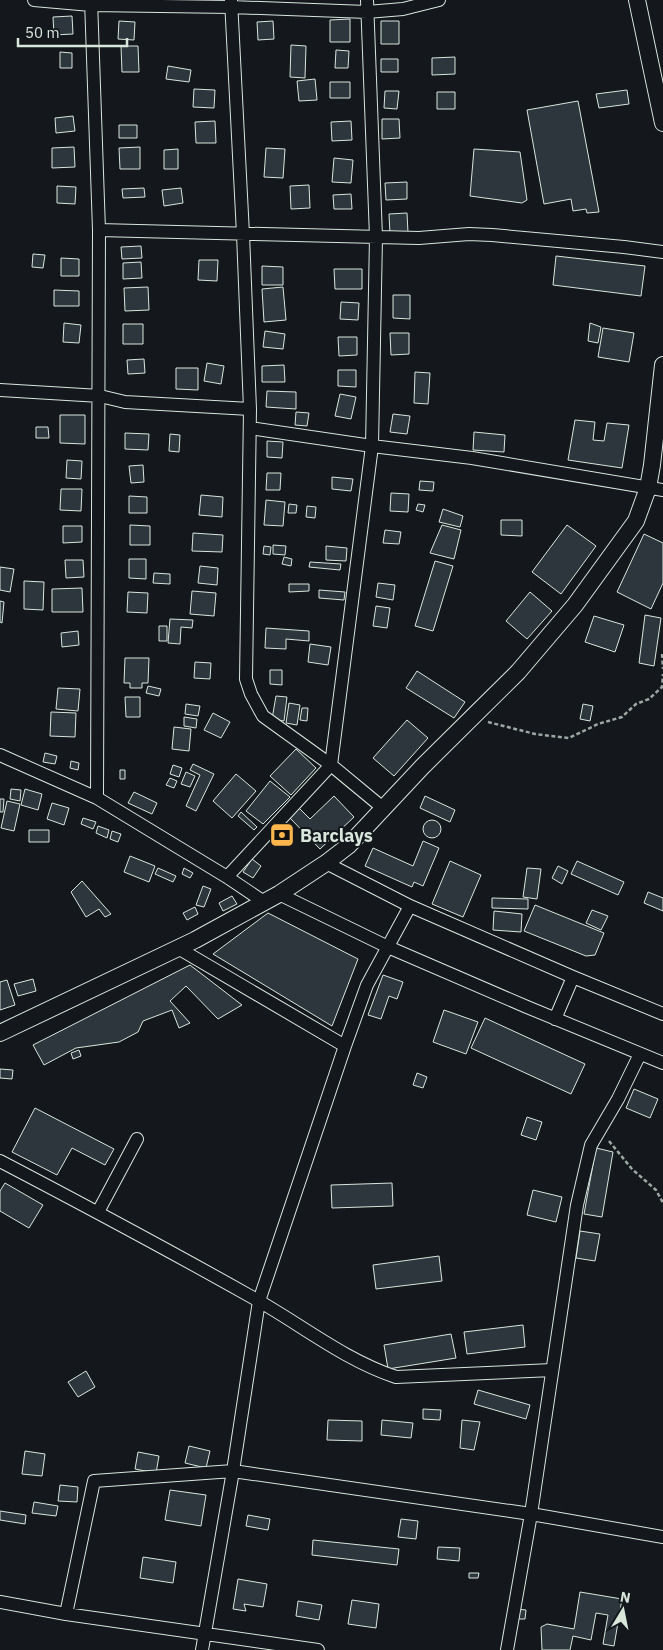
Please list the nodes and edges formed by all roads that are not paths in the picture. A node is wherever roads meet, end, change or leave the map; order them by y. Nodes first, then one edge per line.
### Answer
1 (34, 0) edge
2 (439, 0) edge
3 (638, 0) edge
4 (91, 3) edge
5 (231, 4) edge
6 (367, 6) edge
7 (663, 123) edge
8 (99, 230) junction
9 (243, 234) junction
10 (376, 237) junction
11 (663, 252) edge
12 (663, 365) edge
13 (0, 390) edge
14 (100, 396) junction
15 (250, 409) junction
16 (250, 428) junction
17 (372, 446) junction
18 (655, 489) edge
19 (0, 755) edge
20 (331, 765) junction
21 (97, 798) junction
22 (383, 808) junction
23 (326, 863) junction
24 (227, 877) junction
25 (279, 894) junction
26 (264, 902) junction
27 (410, 906) junction
28 (388, 947) junction
29 (178, 948) junction
30 (573, 977) junction
31 (663, 1014) edge
32 (555, 1019) junction
33 (0, 1033) edge
34 (345, 1046) junction
35 (640, 1054) junction
36 (663, 1063) edge
37 (137, 1139) dead end
38 (0, 1161) edge
39 (98, 1212) junction
40 (259, 1301) junction
41 (552, 1370) junction
42 (233, 1471) junction
43 (531, 1514) junction
44 (663, 1537) edge
45 (0, 1602) edge
46 (66, 1614) junction
47 (204, 1634) junction
48 (202, 1650) edge
49 (318, 1650) edge
50 (507, 1650) edge

1 - 4 street
2 - 6 street
3 - 7 street
4 - 5 street
4 - 8 street
5 - 6 street
5 - 9 street
6 - 10 street
8 - 9 street
8 - 14 street
9 - 10 street
9 - 15 street
10 - 11 street
10 - 17 street
12 - 18 street
13 - 14 street
14 - 15 street
14 - 21 street
15 - 16 street
16 - 17 street
16 - 20 street
17 - 18 street
17 - 20 street
18 - 22 street
19 - 21 street
20 - 22 street
20 - 24 street
21 - 24 street
22 - 23 street
23 - 25 street
23 - 27 street
24 - 26 street
25 - 26 street
25 - 28 street
26 - 29 street
27 - 28 street
27 - 30 street
28 - 32 street
28 - 34 street
29 - 33 street
29 - 34 street
30 - 31 street
30 - 32 street
32 - 35 street
34 - 40 street
35 - 36 street
35 - 41 street
37 - 39 street
38 - 39 street
39 - 40 street
40 - 41 street
40 - 42 street
41 - 43 street
42 - 43 street
42 - 46 street
42 - 47 street
43 - 44 street
43 - 50 street
45 - 46 street
46 - 47 street
47 - 48 street
47 - 49 street

